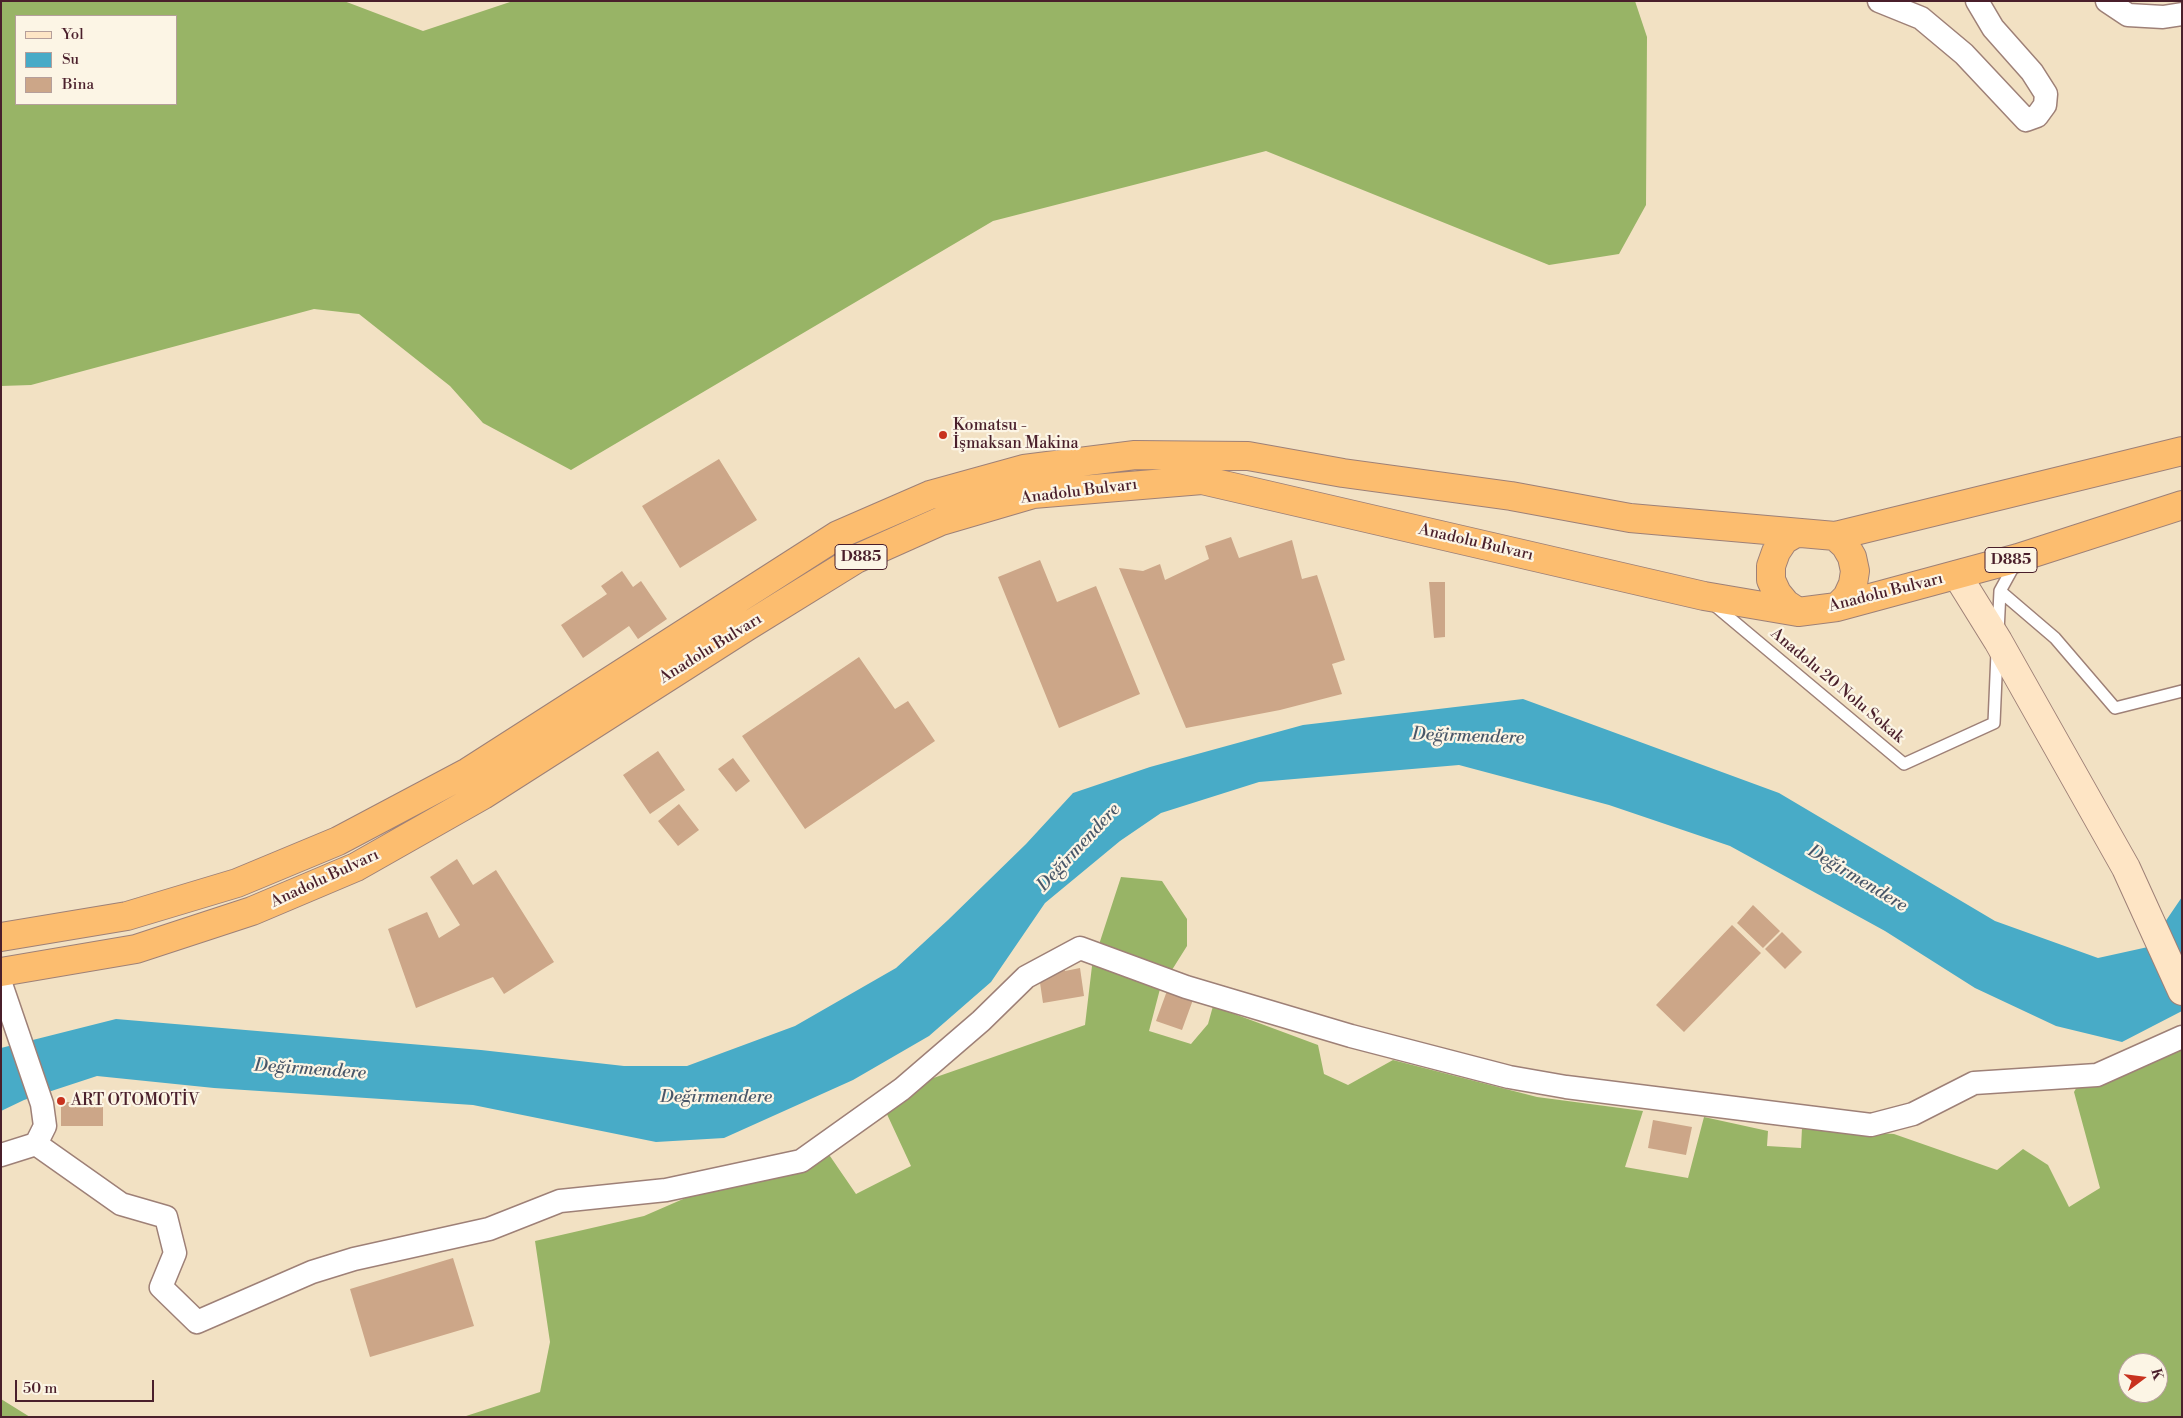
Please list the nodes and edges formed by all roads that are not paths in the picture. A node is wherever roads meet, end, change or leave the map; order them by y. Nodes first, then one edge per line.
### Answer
1 (1879, 1) edge
2 (1978, 1) edge
3 (2107, 1) edge
4 (2182, 14) edge
5 (2182, 452) edge
6 (2182, 505) edge
7 (1796, 533) junction
8 (1835, 536) junction
9 (2018, 558) junction
10 (1957, 575) junction
11 (2000, 592) junction
12 (1704, 596) junction
13 (1837, 607) junction
14 (1798, 612) junction
15 (1998, 641) junction
16 (2182, 691) edge
17 (1, 937) edge
18 (1, 972) edge
19 (1, 984) edge
20 (2182, 991) edge
21 (2182, 1037) edge
22 (36, 1144) junction
23 (1, 1155) edge

1 - 2 street
3 - 4 street
5 - 8 highway, Anadolu Bulvarı
6 - 9 highway, Anadolu Bulvarı / D885
7 - 8 highway, Anadolu Bulvarı
7 - 14 highway
7 - 17 highway, Anadolu Bulvarı / D885
8 - 13 highway
9 - 10 highway, Anadolu Bulvarı / D885
9 - 11 lane, Anadolu 20 Nolu Sokak
10 - 13 highway, Anadolu Bulvarı / D885
10 - 15 street
11 - 15 lane, Anadolu 20 Nolu Sokak
11 - 16 lane
12 - 14 highway, Anadolu Bulvarı / D885
12 - 15 lane, Anadolu 20 Nolu Sokak
12 - 18 highway, Anadolu Bulvarı / D885
13 - 14 highway, Anadolu Bulvarı
15 - 20 street
19 - 22 street
21 - 22 street
22 - 23 street

